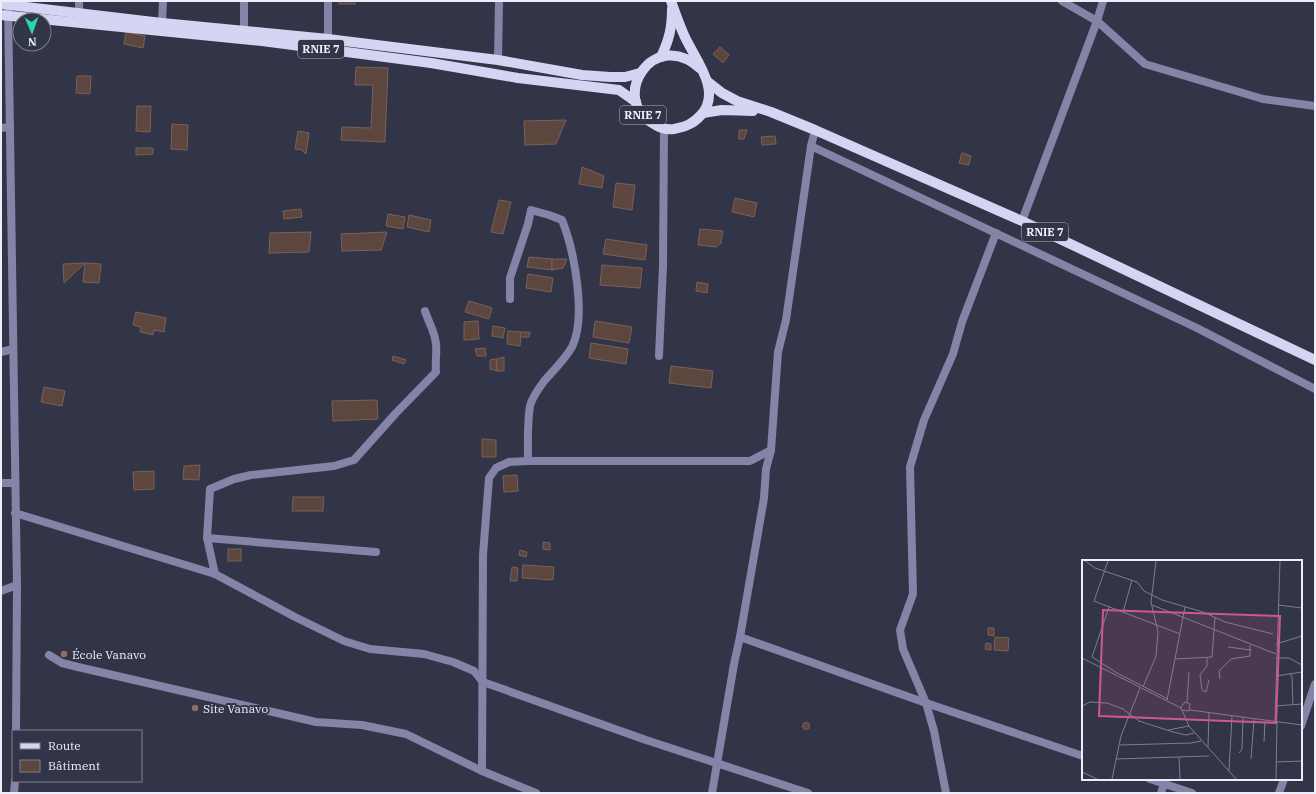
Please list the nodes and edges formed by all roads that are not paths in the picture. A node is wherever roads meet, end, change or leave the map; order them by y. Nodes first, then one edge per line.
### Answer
1 (79, 1) edge
2 (164, 1) edge
3 (244, 1) edge
4 (328, 1) edge
5 (499, 1) edge
6 (1062, 1) edge
7 (1103, 1) edge
8 (671, 2) edge
9 (5, 4) edge
10 (79, 12) junction
11 (5, 15) edge
12 (1097, 21) junction
13 (162, 23) junction
14 (244, 31) junction
15 (328, 39) junction
16 (661, 57) junction
17 (498, 60) junction
18 (701, 69) junction
19 (640, 73) junction
20 (708, 82) junction
21 (636, 102) junction
22 (1315, 106) edge
23 (771, 112) junction
24 (703, 113) junction
25 (1, 128) edge
26 (10, 128) junction
27 (664, 128) junction
28 (816, 130) junction
29 (811, 146) junction
30 (1022, 221) junction
31 (996, 233) junction
32 (510, 299) dead end
33 (425, 311) dead end
34 (13, 349) junction
35 (1, 352) edge
36 (659, 356) dead end
37 (1315, 360) edge
38 (1315, 390) edge
39 (771, 450) junction
40 (528, 461) junction
41 (1, 484) edge
42 (15, 484) junction
43 (15, 513) junction
44 (207, 538) junction
45 (376, 552) dead end
46 (215, 574) junction
47 (17, 585) junction
48 (1, 591) edge
49 (740, 636) junction
50 (49, 655) dead end
51 (483, 682) junction
52 (1315, 684) edge
53 (926, 703) junction
54 (1302, 723) edge
55 (16, 730) edge
56 (1082, 756) edge
57 (718, 763) junction
58 (482, 771) junction
59 (1153, 780) edge
60 (1284, 780) edge
61 (15, 782) edge
62 (1164, 784) junction
63 (14, 793) edge
64 (536, 793) edge
65 (712, 793) edge
66 (808, 793) edge
67 (946, 793) edge
68 (1161, 793) edge
69 (1192, 793) edge
70 (1279, 793) edge

1 - 10 street
2 - 13 street
3 - 14 street
4 - 15 street
5 - 17 street
6 - 12 street
7 - 12 street
8 - 16 main road
8 - 18 main road
9 - 10 main road, RNIE 7 / RNIE 7
9 - 11 street
10 - 13 main road, RNIE 7 / RNIE 7
11 - 21 main road, RNIE 7 / RNIE 7
11 - 26 street
12 - 22 street
12 - 30 street
13 - 14 main road, RNIE 7 / RNIE 7
14 - 15 main road, RNIE 7 / RNIE 7
15 - 17 main road, RNIE 7 / RNIE 7
16 - 18 main road, RNIE 7
16 - 19 main road, RNIE 7
17 - 19 main road, RNIE 7 / RNIE 7
18 - 20 main road, RNIE 7
19 - 21 main road, RNIE 7
20 - 23 main road, RNIE 7
20 - 24 main road, RNIE 7
21 - 27 main road, RNIE 7
23 - 24 main road, RNIE 7
23 - 28 main road, RNIE 7
24 - 27 main road, RNIE 7
25 - 26 street
26 - 34 street
27 - 36 street
28 - 29 street
28 - 30 main road, RNIE 7
29 - 31 street
29 - 39 street
30 - 37 main road, RNIE 7
31 - 38 street
31 - 53 street
32 - 40 street
33 - 44 street
34 - 35 street
34 - 42 street
39 - 40 street
39 - 49 street
40 - 51 street
41 - 42 street
42 - 43 street
43 - 46 street
43 - 47 street
44 - 45 street
44 - 46 street
46 - 51 street
47 - 48 street
47 - 55 street
49 - 53 street
49 - 57 street
50 - 58 street
51 - 57 street
51 - 58 street
52 - 54 street
53 - 56 street
53 - 67 street
57 - 65 street
57 - 66 street
58 - 64 street
59 - 62 street
60 - 70 street
61 - 63 street
62 - 68 street
62 - 69 street

